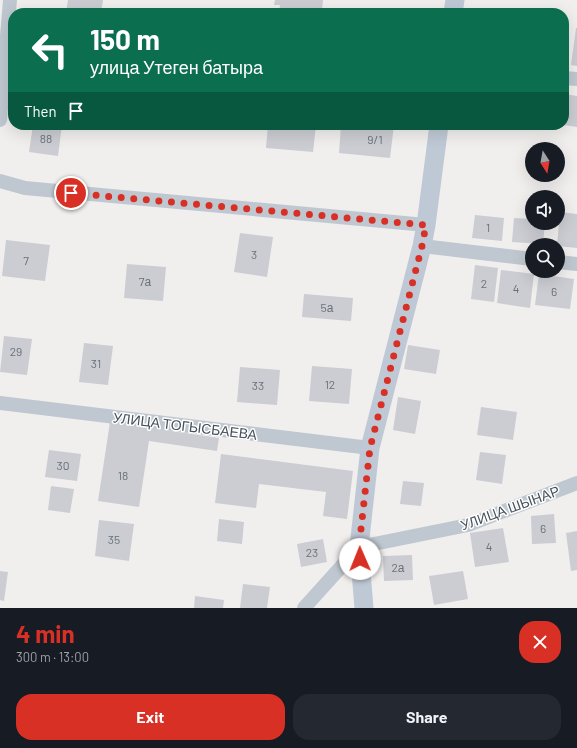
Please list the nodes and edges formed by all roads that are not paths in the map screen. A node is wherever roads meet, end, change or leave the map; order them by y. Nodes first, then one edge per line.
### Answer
1 (8, 24) edge
2 (0, 120) edge
3 (438, 130) edge
4 (0, 182) edge
5 (426, 225) junction
6 (422, 246) junction
7 (525, 257) edge
8 (565, 263) edge
9 (577, 264) edge
10 (0, 404) edge
11 (370, 448) junction
12 (577, 483) edge
13 (359, 547) junction
14 (304, 608) edge
15 (364, 608) edge

1 - 2 street
3 - 5 street
4 - 5 street
5 - 6 street
6 - 7 street
6 - 11 street
8 - 9 street
10 - 11 street, УЛИЦА ТОГЫСБАЕВА
11 - 13 street
12 - 13 street, УЛИЦА ШЫНАР
13 - 14 street
13 - 15 street

